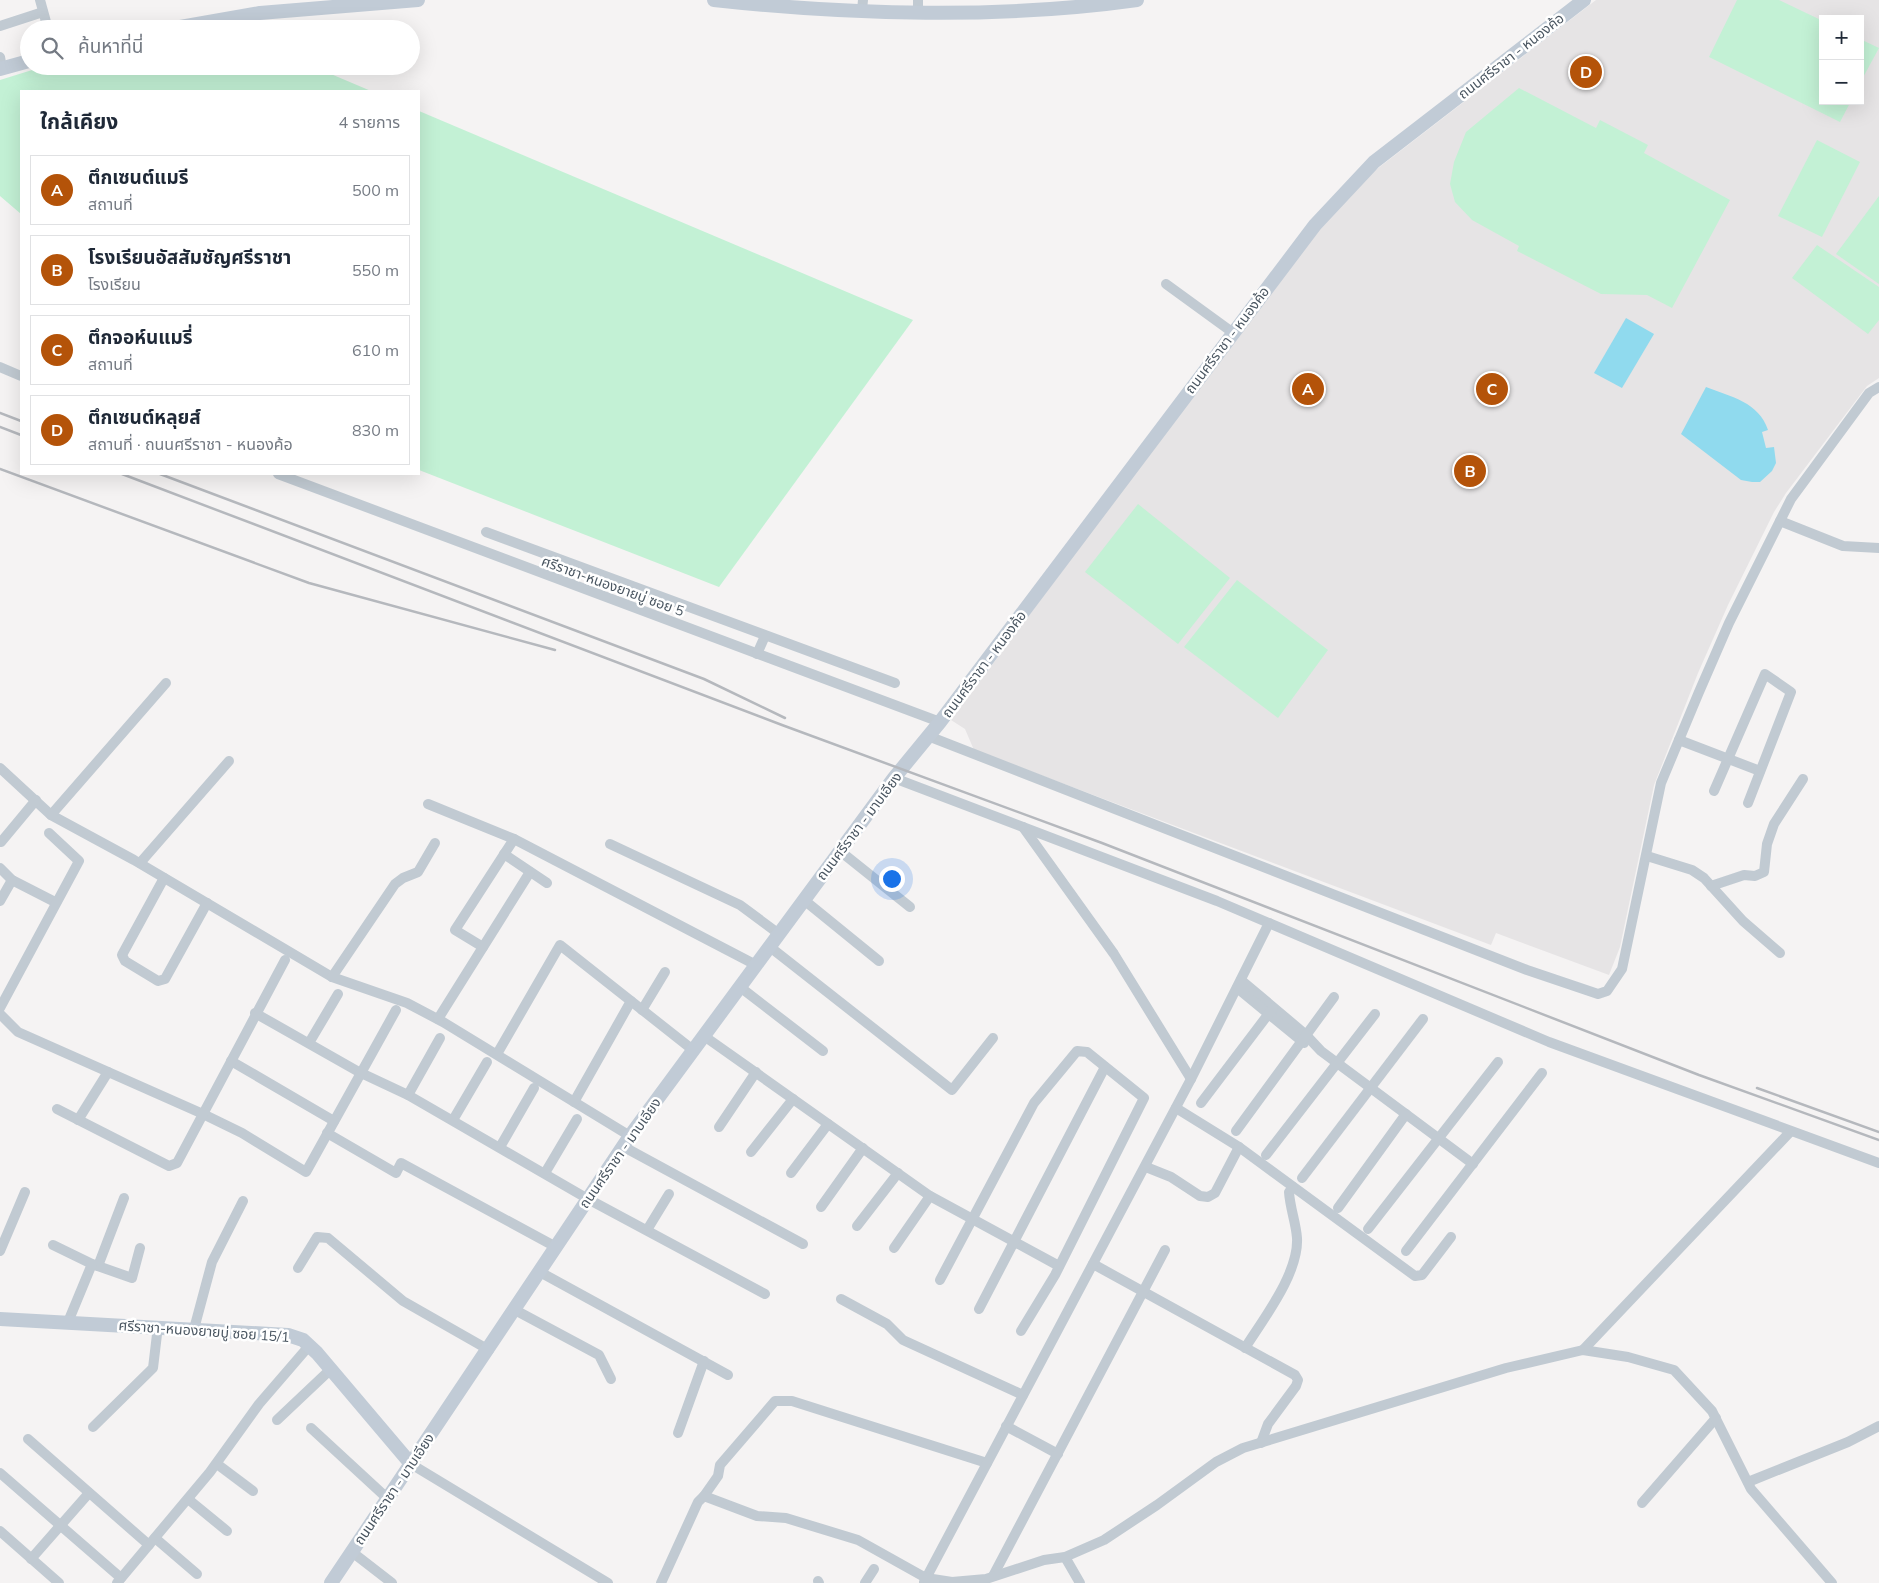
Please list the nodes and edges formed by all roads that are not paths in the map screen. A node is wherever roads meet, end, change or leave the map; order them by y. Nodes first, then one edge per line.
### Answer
1 (40, 0) edge
2 (418, 0) edge
3 (714, 0) edge
4 (1137, 0) edge
5 (1584, 0) edge
6 (729, 1) edge
7 (759, 2) edge
8 (809, 5) edge
9 (863, 5) edge
10 (918, 6) edge
11 (43, 12) junction
12 (45, 20) edge
13 (220, 20) edge
14 (0, 26) edge
15 (20, 62) edge
16 (1, 65) edge
17 (1166, 284) dead end
18 (1232, 332) junction
19 (0, 368) edge
20 (20, 376) edge
21 (1879, 387) edge
22 (281, 475) edge
23 (1780, 521) junction
24 (486, 532) dead end
25 (1879, 548) edge
26 (765, 636) junction
27 (757, 654) junction
28 (166, 682) dead end
29 (895, 683) dead end
30 (940, 722) junction
31 (928, 736) junction
32 (1679, 740) junction
33 (1727, 758) junction
34 (228, 761) dead end
35 (0, 768) edge
36 (1760, 771) junction
37 (894, 778) junction
38 (1803, 779) dead end
39 (1714, 791) dead end
40 (36, 800) junction
41 (1748, 803) dead end
42 (428, 804) dead end
43 (51, 815) junction
44 (1023, 827) junction
45 (49, 833) dead end
46 (514, 840) junction
47 (0, 842) edge
48 (435, 843) dead end
49 (610, 844) dead end
50 (840, 851) junction
51 (504, 854) junction
52 (1647, 856) junction
53 (140, 863) junction
54 (0, 868) edge
55 (530, 872) junction
56 (164, 878) junction
57 (12, 880) junction
58 (547, 883) dead end
59 (1712, 886) junction
60 (804, 900) junction
61 (0, 901) edge
62 (55, 902) junction
63 (207, 903) junction
64 (910, 906) dead end
65 (1269, 923) junction
66 (779, 934) junction
67 (770, 946) junction
68 (482, 947) junction
69 (1780, 953) dead end
70 (285, 960) dead end
71 (879, 961) dead end
72 (756, 966) junction
73 (665, 972) dead end
74 (332, 977) junction
75 (1239, 984) junction
76 (740, 987) junction
77 (338, 994) dead end
78 (1334, 997) dead end
79 (631, 1001) junction
80 (0, 1008) edge
81 (396, 1010) dead end
82 (642, 1010) junction
83 (1271, 1011) junction
84 (256, 1013) junction
85 (0, 1014) edge
86 (1375, 1014) dead end
87 (438, 1019) junction
88 (1423, 1019) dead end
89 (704, 1036) junction
90 (1302, 1037) junction
91 (440, 1038) dead end
92 (993, 1038) dead end
93 (309, 1043) junction
94 (693, 1050) junction
95 (823, 1051) dead end
96 (497, 1054) junction
97 (231, 1061) junction
98 (487, 1062) dead end
99 (1498, 1062) dead end
100 (1337, 1063) junction
101 (1106, 1068) junction
102 (108, 1072) junction
103 (359, 1072) junction
104 (756, 1072) junction
105 (1542, 1073) dead end
106 (1191, 1080) junction
107 (534, 1088) dead end
108 (1371, 1088) junction
109 (408, 1095) junction
110 (793, 1099) junction
111 (574, 1102) junction
112 (1201, 1103) dead end
113 (1176, 1108) junction
114 (56, 1109) dead end
115 (203, 1114) junction
116 (1406, 1114) junction
117 (577, 1119) dead end
118 (78, 1120) junction
119 (453, 1120) junction
120 (334, 1121) junction
121 (828, 1124) junction
122 (719, 1126) dead end
123 (1236, 1131) dead end
124 (1790, 1132) junction
125 (328, 1133) junction
126 (1438, 1138) junction
127 (627, 1141) junction
128 (500, 1147) junction
129 (1239, 1147) junction
130 (862, 1148) junction
131 (751, 1152) dead end
132 (1266, 1155) dead end
133 (1879, 1163) edge
134 (1473, 1164) junction
135 (1146, 1167) junction
136 (545, 1173) junction
137 (791, 1173) dead end
138 (898, 1173) junction
139 (1302, 1178) dead end
140 (1293, 1187) junction
141 (25, 1192) dead end
142 (669, 1194) dead end
143 (930, 1196) junction
144 (124, 1198) dead end
145 (588, 1199) junction
146 (243, 1201) dead end
147 (821, 1207) dead end
148 (1338, 1208) dead end
149 (974, 1219) junction
150 (857, 1226) dead end
151 (1368, 1229) dead end
152 (647, 1230) junction
153 (1451, 1237) dead end
154 (1016, 1242) junction
155 (803, 1244) dead end
156 (53, 1245) dead end
157 (556, 1247) junction
158 (140, 1248) dead end
159 (894, 1248) dead end
160 (1165, 1250) dead end
161 (0, 1251) edge
162 (1406, 1251) dead end
163 (1093, 1264) junction
164 (95, 1265) junction
165 (1059, 1266) junction
166 (298, 1268) dead end
167 (540, 1272) junction
168 (940, 1280) dead end
169 (1143, 1292) junction
170 (764, 1294) dead end
171 (841, 1298) dead end
172 (979, 1309) dead end
173 (515, 1310) junction
174 (0, 1319) edge
175 (68, 1322) junction
176 (158, 1326) junction
177 (194, 1329) junction
178 (1021, 1331) dead end
179 (309, 1346) junction
180 (1246, 1348) junction
181 (488, 1350) junction
182 (1583, 1350) junction
183 (704, 1361) junction
184 (331, 1369) junction
185 (728, 1375) dead end
186 (611, 1379) dead end
187 (1023, 1394) junction
188 (1716, 1418) junction
189 (277, 1420) dead end
190 (1006, 1426) junction
191 (1879, 1426) edge
192 (93, 1427) dead end
193 (311, 1428) dead end
194 (678, 1433) dead end
195 (28, 1439) dead end
196 (1260, 1443) junction
197 (1058, 1454) junction
198 (987, 1463) junction
199 (217, 1464) junction
200 (411, 1464) junction
201 (0, 1473) edge
202 (1748, 1482) junction
203 (253, 1491) dead end
204 (89, 1493) junction
205 (704, 1496) junction
206 (188, 1499) junction
207 (388, 1499) junction
208 (1642, 1503) dead end
209 (60, 1526) junction
210 (227, 1531) dead end
211 (0, 1532) edge
212 (152, 1541) junction
213 (352, 1552) junction
214 (1064, 1557) junction
215 (31, 1559) junction
216 (874, 1568) dead end
217 (197, 1574) dead end
218 (993, 1576) junction
219 (925, 1580) edge
220 (120, 1581) edge
221 (58, 1583) edge
222 (331, 1583) edge
223 (392, 1583) edge
224 (608, 1583) edge
225 (660, 1583) edge
226 (866, 1583) edge
227 (1080, 1583) edge
228 (1832, 1583) edge

1 - 11 street
2 - 13 main road
3 - 6 main road
4 - 10 main road
5 - 18 main road, ถนนศรีราชา - หนองค้อ
6 - 7 main road
7 - 8 main road
8 - 9 main road
9 - 10 main road
11 - 12 street
11 - 14 street
15 - 16 main road
17 - 18 street
18 - 30 main road, ถนนศรีราชา - หนองค้อ
19 - 20 street
21 - 23 street
22 - 27 street, ศรีราชา-หนองยายบู่ ซอย 5
23 - 25 street
23 - 32 street
24 - 26 street
26 - 27 street
26 - 29 street
27 - 30 street, ศรีราชา-หนองยายบู่ ซอย 5
28 - 43 street
30 - 31 main road, ถนนศรีราชา - หนองค้อ
31 - 37 main road, ถนนศรีราชา - มาบเอียง
31 - 52 street
32 - 33 street
32 - 52 street
33 - 36 street
33 - 36 street
33 - 39 street
34 - 53 street
35 - 40 street
36 - 41 street
37 - 44 street
37 - 50 main road, ถนนศรีราชา - มาบเอียง
38 - 59 street
40 - 43 street
40 - 47 street
42 - 46 street
43 - 53 street
44 - 65 street
44 - 106 street
45 - 62 street
46 - 51 street
46 - 72 street
48 - 74 street
49 - 66 street
50 - 60 main road, ถนนศรีราชา - มาบเอียง
50 - 64 street
51 - 55 street
51 - 68 street
52 - 59 street
53 - 56 street
54 - 57 street
55 - 58 street
55 - 68 street
56 - 63 street
56 - 63 street
57 - 61 street
57 - 62 street
59 - 69 street
60 - 66 main road, ถนนศรีราชา - มาบเอียง
60 - 71 street
62 - 80 street
63 - 74 street
65 - 75 street
65 - 124 street
66 - 67 main road, ถนนศรีราชา - มาบเอียง
67 - 72 main road, ถนนศรีราชา - มาบเอียง
67 - 92 street
68 - 87 street
70 - 84 street
72 - 76 main road, ถนนศรีราชา - มาบเอียง
73 - 82 street
74 - 87 street
75 - 83 street
75 - 106 street
76 - 89 main road, ถนนศรีราชา - มาบเอียง
76 - 95 street
77 - 93 street
78 - 90 street
79 - 82 street
79 - 96 street
79 - 111 street
81 - 103 street
82 - 94 street
83 - 90 street
83 - 112 street
84 - 93 street
84 - 97 street
85 - 102 street
86 - 100 street
87 - 96 street
88 - 108 street
89 - 94 main road, ถนนศรีราชา - มาบเอียง
89 - 104 street
90 - 100 street
90 - 123 street
91 - 109 street
93 - 103 street
94 - 127 main road, ถนนศรีราชา - มาบเอียง
96 - 111 street
97 - 115 street
97 - 120 street
98 - 119 street
99 - 126 street
100 - 108 street
100 - 132 street
101 - 149 street
101 - 154 street
101 - 165 street
102 - 115 street
102 - 118 street
103 - 109 street
103 - 120 street
104 - 110 street
104 - 122 street
105 - 134 street
106 - 113 street
107 - 128 street
108 - 116 street
108 - 139 street
109 - 119 street
110 - 121 street
110 - 131 street
111 - 127 street
113 - 129 street
113 - 135 street
114 - 118 street
115 - 118 street
115 - 125 street
116 - 126 street
116 - 148 street
117 - 136 street
119 - 128 street
120 - 125 street
121 - 130 street
121 - 137 street
124 - 133 street
124 - 182 street
125 - 157 street
126 - 134 street
126 - 151 street
127 - 145 main road, ถนนศรีราชา - มาบเอียง
127 - 155 street
128 - 136 street
129 - 135 street
129 - 140 street
130 - 138 street
130 - 147 street
134 - 162 street
135 - 163 street
136 - 145 street
138 - 143 street
138 - 150 street
140 - 153 street
140 - 180 street
141 - 161 street
142 - 152 street
143 - 149 street
143 - 159 street
144 - 164 street
145 - 152 street
145 - 157 main road, ถนนศรีราชา - มาบเอียง
146 - 177 street
149 - 154 street
149 - 168 street
152 - 170 street
154 - 165 street
154 - 172 street
156 - 164 street
157 - 167 main road, ถนนศรีราชา - มาบเอียง
158 - 164 street
160 - 169 street
163 - 169 street
163 - 187 street
164 - 175 street
165 - 178 street
166 - 181 street
167 - 173 main road, ถนนศรีราชา - มาบเอียง
167 - 183 street
169 - 180 street
169 - 197 street
171 - 187 street
173 - 181 main road, ถนนศรีราชา - มาบเอียง
173 - 186 street
174 - 175 main road, ศรีราชา-หนองยายบู่ ซอย 15/1
175 - 176 main road, ศรีราชา-หนองยายบู่ ซอย 15/1
176 - 177 main road, ศรีราชา-หนองยายบู่ ซอย 15/1
176 - 192 street
177 - 179 main road, ศรีราชา-หนองยายบู่ ซอย 15/1
179 - 184 main road, ศรีราชา-หนองยายบู่ ซอย 15/1
179 - 199 street
180 - 196 street
181 - 200 main road, ถนนศรีราชา - มาบเอียง
182 - 188 street
182 - 196 street
183 - 185 street
183 - 194 street
184 - 189 street
184 - 200 main road, ศรีราชา-หนองยายบู่ ซอย 15/1
187 - 190 street
188 - 202 street
188 - 208 street
190 - 197 street
190 - 198 street
191 - 202 street
193 - 207 street
195 - 204 street
196 - 214 street
197 - 218 street
198 - 205 street
198 - 219 street
199 - 203 street
199 - 206 street
200 - 207 main road, ถนนศรีราชา - มาบเอียง
200 - 224 street
201 - 209 street
202 - 228 street
204 - 209 street
204 - 212 street
205 - 219 street
205 - 225 street
206 - 210 street
206 - 212 street
207 - 213 main road, ถนนศรีราชา - มาบเอียง
209 - 215 street
209 - 220 street
211 - 215 street
212 - 217 street
212 - 220 street
213 - 222 main road, ถนนศรีราชา - มาบเอียง
213 - 223 street
214 - 218 street
214 - 227 street
215 - 221 street
216 - 226 street
218 - 219 street

